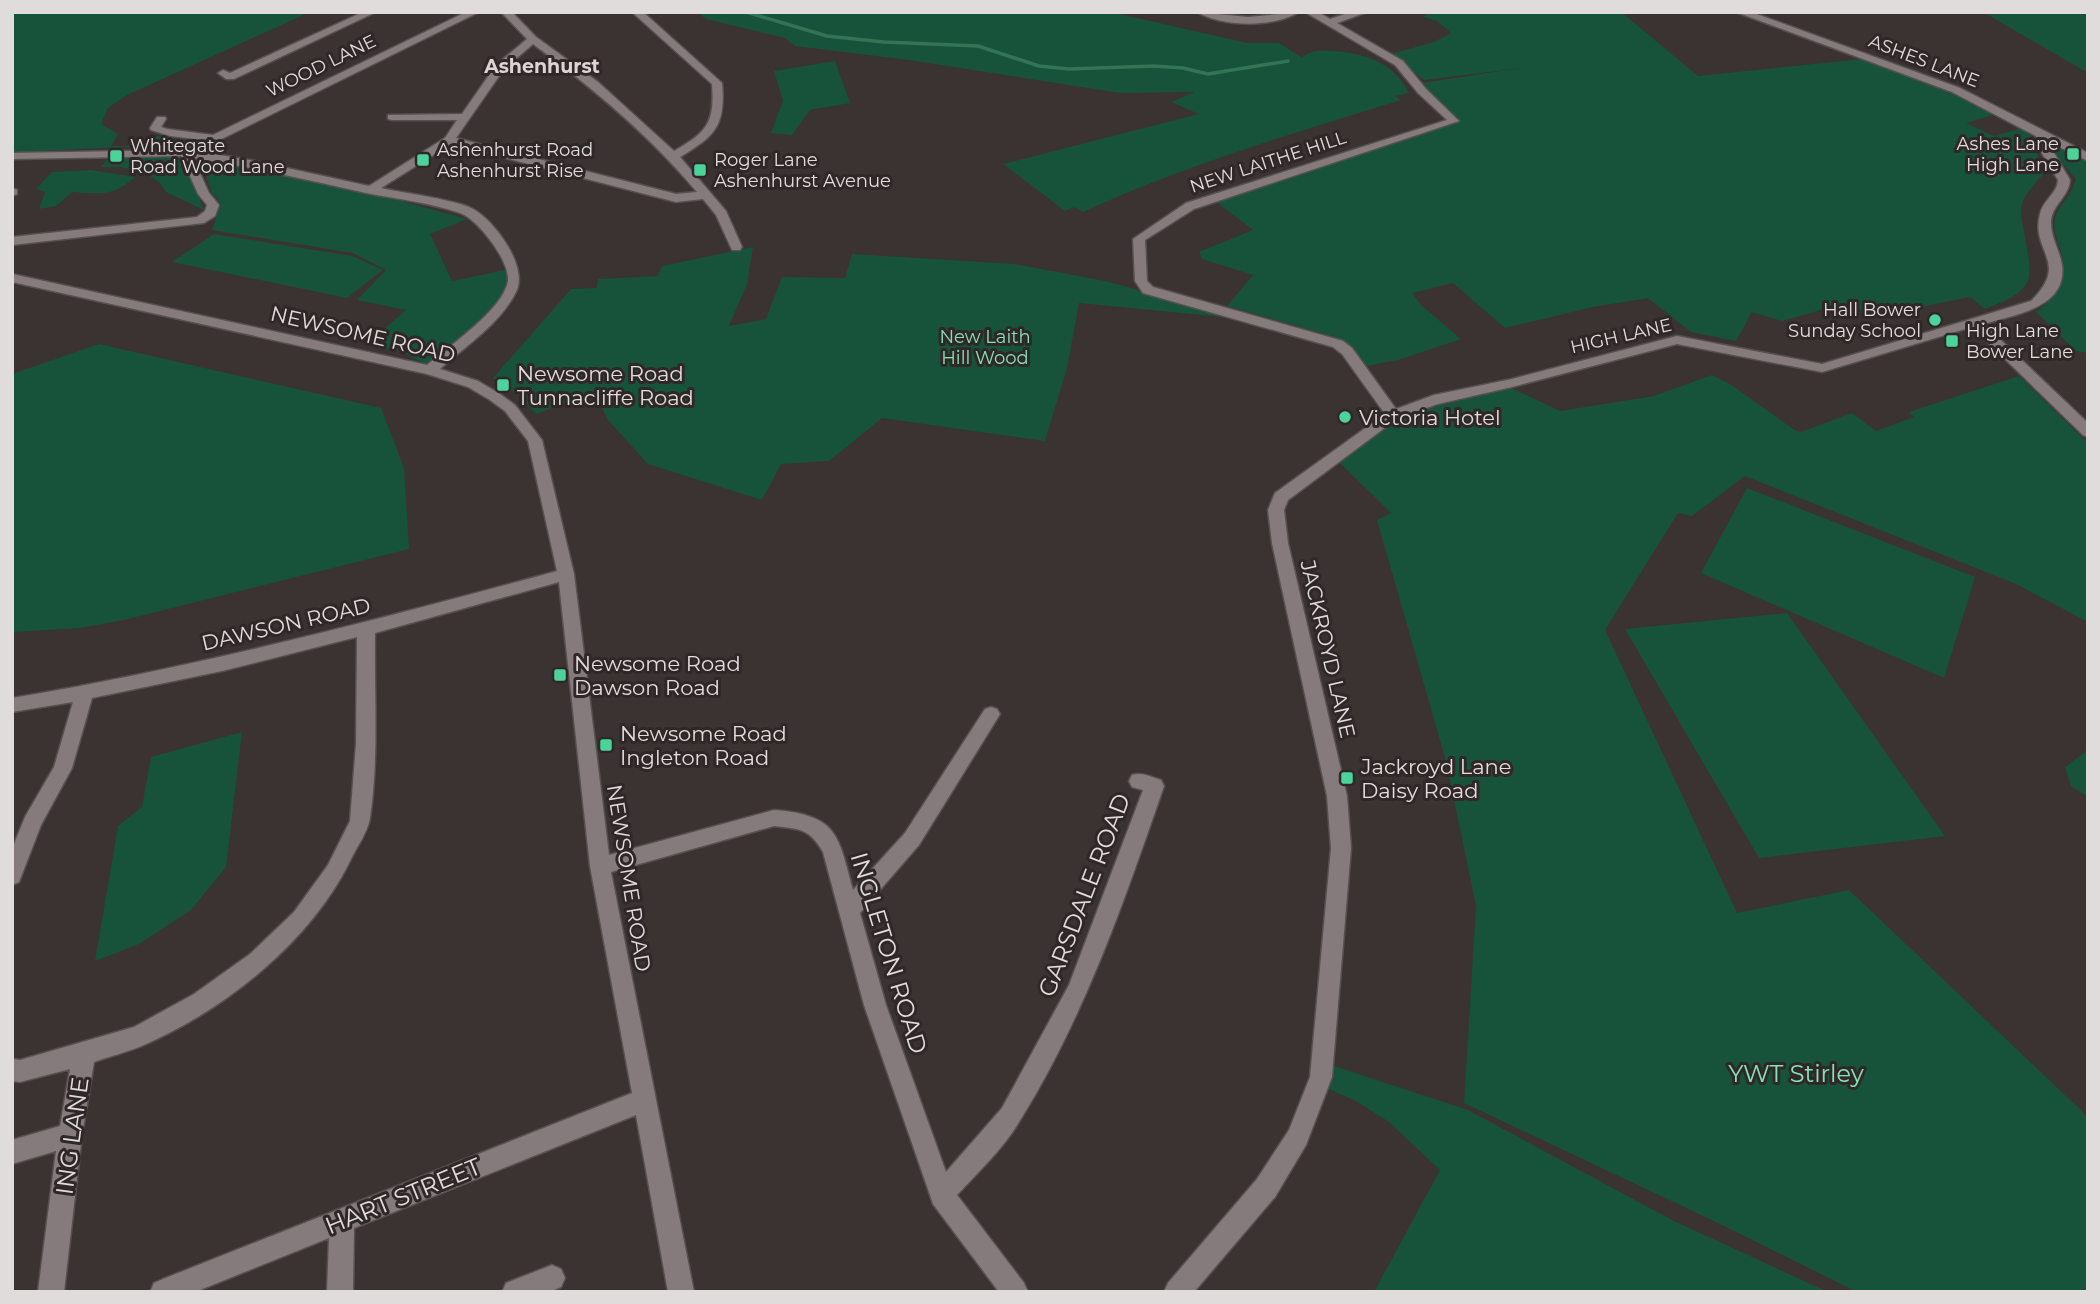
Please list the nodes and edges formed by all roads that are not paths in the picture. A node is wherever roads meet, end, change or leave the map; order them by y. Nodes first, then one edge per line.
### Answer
1 (370, 12) edge
2 (474, 12) edge
3 (506, 12) edge
4 (637, 12) edge
5 (1202, 12) edge
6 (1294, 12) edge
7 (1310, 12) edge
8 (1362, 12) edge
9 (1741, 12) edge
10 (1329, 22) junction
11 (533, 39) junction
12 (223, 73) dead end
13 (392, 117) dead end
14 (465, 117) junction
15 (161, 119) dead end
16 (2042, 132) junction
17 (213, 139) junction
18 (449, 140) junction
19 (185, 153) junction
20 (12, 156) edge
21 (673, 156) junction
22 (2088, 158) edge
23 (370, 190) junction
24 (705, 195) junction
25 (12, 241) edge
26 (736, 247) dead end
27 (12, 278) edge
28 (1975, 323) junction
29 (430, 370) junction
30 (1393, 415) junction
31 (2088, 432) edge
32 (566, 574) junction
33 (366, 630) junction
34 (84, 694) junction
35 (12, 705) edge
36 (991, 714) dead end
37 (1153, 786) dead end
38 (600, 866) junction
39 (12, 876) edge
40 (850, 909) junction
41 (84, 1054) junction
42 (12, 1070) edge
43 (643, 1101) junction
44 (70, 1135) junction
45 (12, 1152) edge
46 (943, 1195) junction
47 (342, 1220) junction
48 (552, 1279) dead end
49 (51, 1292) edge
50 (163, 1292) edge
51 (340, 1292) edge
52 (515, 1292) edge
53 (681, 1292) edge
54 (1015, 1292) edge
55 (1177, 1292) edge

1 - 12 street
2 - 17 street, WOOD LANE
3 - 11 street
4 - 21 street
5 - 6 street
7 - 10 street
8 - 10 street
9 - 16 street, ASHES LANE
10 - 30 street, NEW LAITHE HILL
11 - 14 street
11 - 21 street
13 - 14 street
14 - 18 street
15 - 17 street
16 - 22 street, ASHES LANE
16 - 28 street, HIGH LANE
17 - 19 street, WOOD LANE
18 - 23 street
18 - 24 street
19 - 20 street
19 - 23 street
19 - 25 street
21 - 24 street
23 - 29 street
24 - 26 street
27 - 29 street, NEWSOME ROAD
28 - 30 street, HIGH LANE
28 - 31 street
29 - 32 street, NEWSOME ROAD
30 - 55 street, JACKROYD LANE
32 - 33 street, DAWSON ROAD
32 - 38 street, NEWSOME ROAD
33 - 34 street, DAWSON ROAD
33 - 41 street
34 - 35 street, DAWSON ROAD
34 - 39 street
36 - 40 street
37 - 46 street, GARSDALE ROAD
38 - 40 street, INGLETON ROAD
38 - 43 street, NEWSOME ROAD
40 - 46 street, INGLETON ROAD
41 - 42 street, ING LANE
41 - 44 street, ING LANE
43 - 47 street, HART STREET
43 - 53 street, NEWSOME ROAD
44 - 45 street
44 - 49 street, ING LANE
46 - 54 street, INGLETON ROAD
47 - 50 street, HART STREET
47 - 51 street
48 - 52 street

